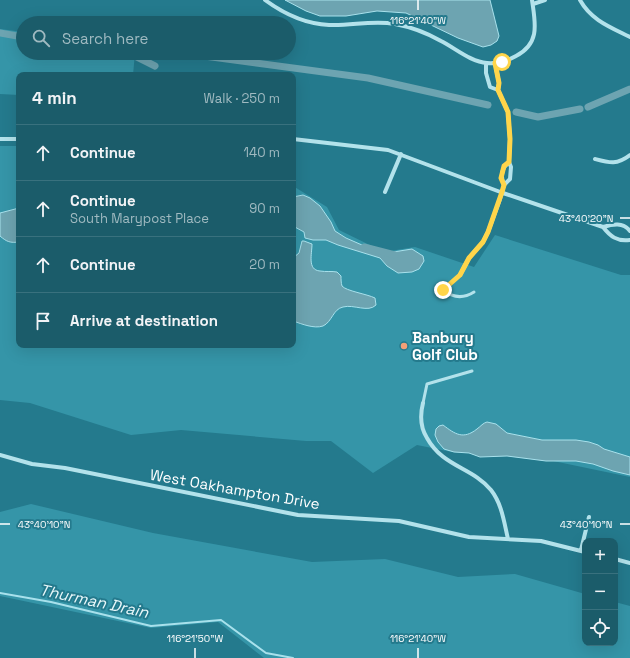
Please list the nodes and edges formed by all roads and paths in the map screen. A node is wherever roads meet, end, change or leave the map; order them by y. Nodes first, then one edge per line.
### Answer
1 (265, 0) edge
2 (545, 0) edge
3 (580, 0) edge
4 (533, 2) edge
5 (291, 16) edge
6 (296, 17) edge
7 (630, 37) edge
8 (486, 63) junction
9 (495, 63) junction
10 (498, 90) junction
11 (0, 138) edge
12 (16, 139) edge
13 (296, 139) edge
14 (401, 154) junction
15 (630, 155) edge
16 (595, 159) dead end
17 (509, 162) junction
18 (504, 185) junction
19 (385, 192) dead end
20 (502, 192) junction
21 (603, 227) junction
22 (630, 231) edge
23 (630, 240) edge
24 (460, 275) joint
25 (474, 292) dead end
26 (472, 371) dead end
27 (423, 403) joint
28 (0, 455) edge
29 (589, 517) dead end
30 (585, 538) edge
31 (508, 539) junction
32 (582, 551) edge
33 (618, 560) edge
34 (630, 563) edge

1 - 5 street
2 - 4 street
3 - 7 street
4 - 9 street
6 - 8 street
8 - 9 street
8 - 10 street
9 - 10 street
10 - 17 street
11 - 12 street
13 - 14 street
14 - 19 street
14 - 20 street
15 - 16 street
17 - 18 street
17 - 18 street
18 - 20 street
20 - 21 street
20 - 24 street
21 - 22 street
21 - 23 street
24 - 25 lane
26 - 27 lane
27 - 31 street
28 - 31 street, West Oakhampton Drive
29 - 30 street
31 - 32 street, West Oakhampton Drive
33 - 34 street

